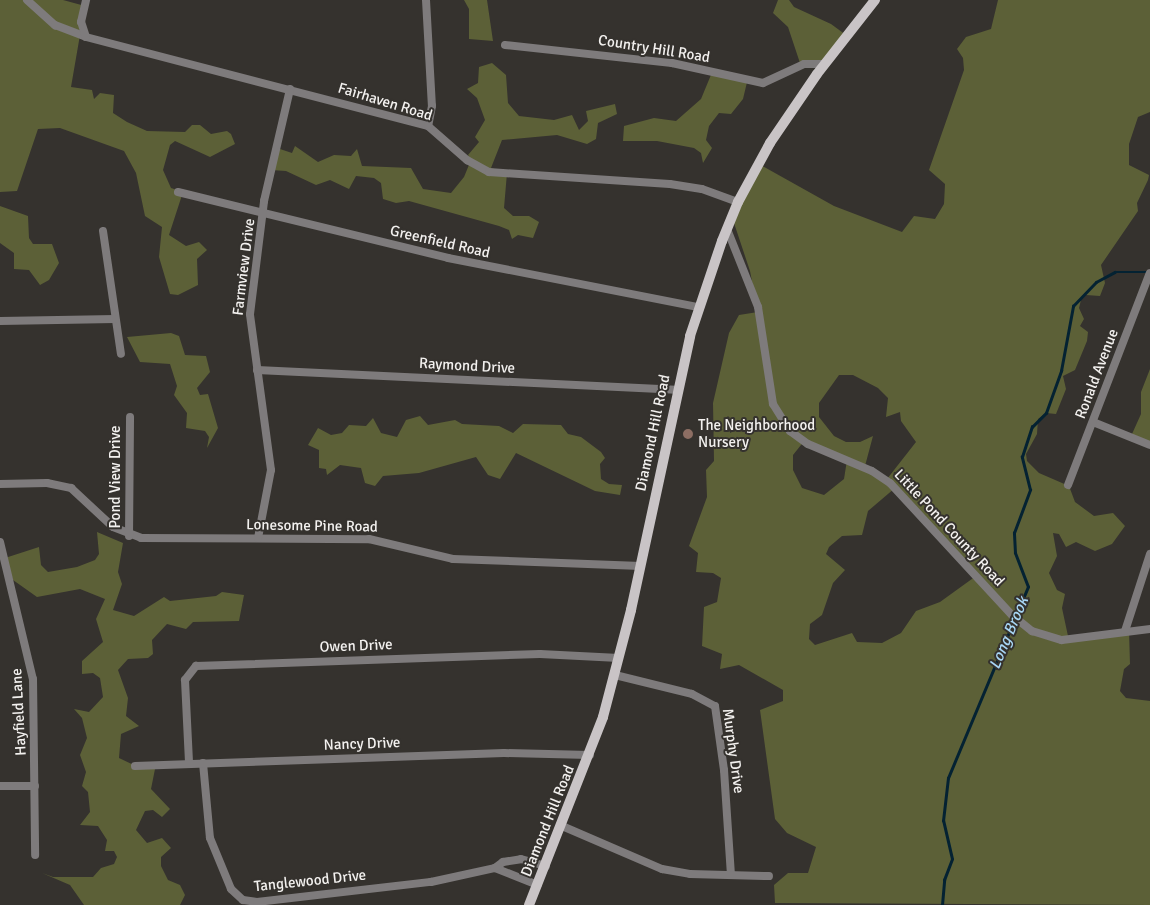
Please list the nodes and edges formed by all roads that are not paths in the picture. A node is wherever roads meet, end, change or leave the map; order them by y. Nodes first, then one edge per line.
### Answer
1 (27, 0) edge
2 (86, 0) edge
3 (426, 0) edge
4 (875, 0) edge
5 (86, 38) junction
6 (504, 45) dead end
7 (824, 64) junction
8 (290, 89) junction
9 (428, 126) junction
10 (178, 192) dead end
11 (738, 202) junction
12 (264, 214) junction
13 (727, 229) junction
14 (103, 231) dead end
15 (1150, 273) edge
16 (698, 307) junction
17 (116, 319) junction
18 (0, 320) edge
19 (121, 354) dead end
20 (257, 370) junction
21 (676, 390) junction
22 (130, 417) dead end
23 (1093, 422) junction
24 (1150, 445) edge
25 (0, 484) edge
26 (1068, 485) dead end
27 (130, 536) junction
28 (258, 538) junction
29 (0, 542) edge
30 (1150, 554) edge
31 (641, 566) junction
32 (1150, 629) edge
33 (1125, 632) junction
34 (619, 658) junction
35 (615, 675) junction
36 (590, 754) junction
37 (189, 762) junction
38 (203, 763) junction
39 (135, 766) dead end
40 (0, 786) edge
41 (35, 786) junction
42 (562, 826) junction
43 (35, 855) dead end
44 (546, 866) junction
45 (495, 868) junction
46 (731, 875) junction
47 (769, 876) dead end
48 (538, 885) junction
49 (529, 905) edge

1 - 5 street, Fairhaven Road
2 - 5 street
3 - 9 street
4 - 7 main road, Diamond Hill Road
5 - 8 street, Fairhaven Road
6 - 7 street, Country Hill Road
7 - 11 main road, Diamond Hill Road
8 - 9 street, Fairhaven Road
8 - 12 street, Farmview Drive
9 - 11 street, Fairhaven Road
10 - 12 street, Greenfield Road
11 - 13 main road, Diamond Hill Road
12 - 16 street, Greenfield Road
12 - 20 street, Farmview Drive
13 - 16 main road, Diamond Hill Road
13 - 33 street, Little Pond County Road
14 - 17 street
15 - 23 street, Ronald Avenue
16 - 21 main road, Diamond Hill Road
17 - 18 street
17 - 19 street
20 - 21 street, Raymond Drive
20 - 28 street, Farmview Drive
21 - 31 main road, Diamond Hill Road
22 - 27 street, Pond View Drive
23 - 24 street
23 - 26 street, Ronald Avenue
25 - 27 street
27 - 28 street, Lonesome Pine Road
28 - 31 street, Lonesome Pine Road
29 - 41 street, Hayfield Lane
30 - 33 street
31 - 34 main road, Diamond Hill Road
32 - 33 street, Little Pond County Road
34 - 35 main road, Diamond Hill Road
34 - 37 street, Owen Drive
35 - 36 main road, Diamond Hill Road
35 - 46 street, Murphy Drive
36 - 38 street, Nancy Drive
36 - 42 main road, Diamond Hill Road
37 - 38 street, Nancy Drive
37 - 39 street, Nancy Drive
38 - 45 street, Tanglewood Drive
40 - 41 street
41 - 43 street, Hayfield Lane
42 - 44 main road, Diamond Hill Road
42 - 46 street
44 - 45 street, Tanglewood Drive
44 - 48 main road, Diamond Hill Road
45 - 48 street
46 - 47 street
48 - 49 main road, Diamond Hill Road

